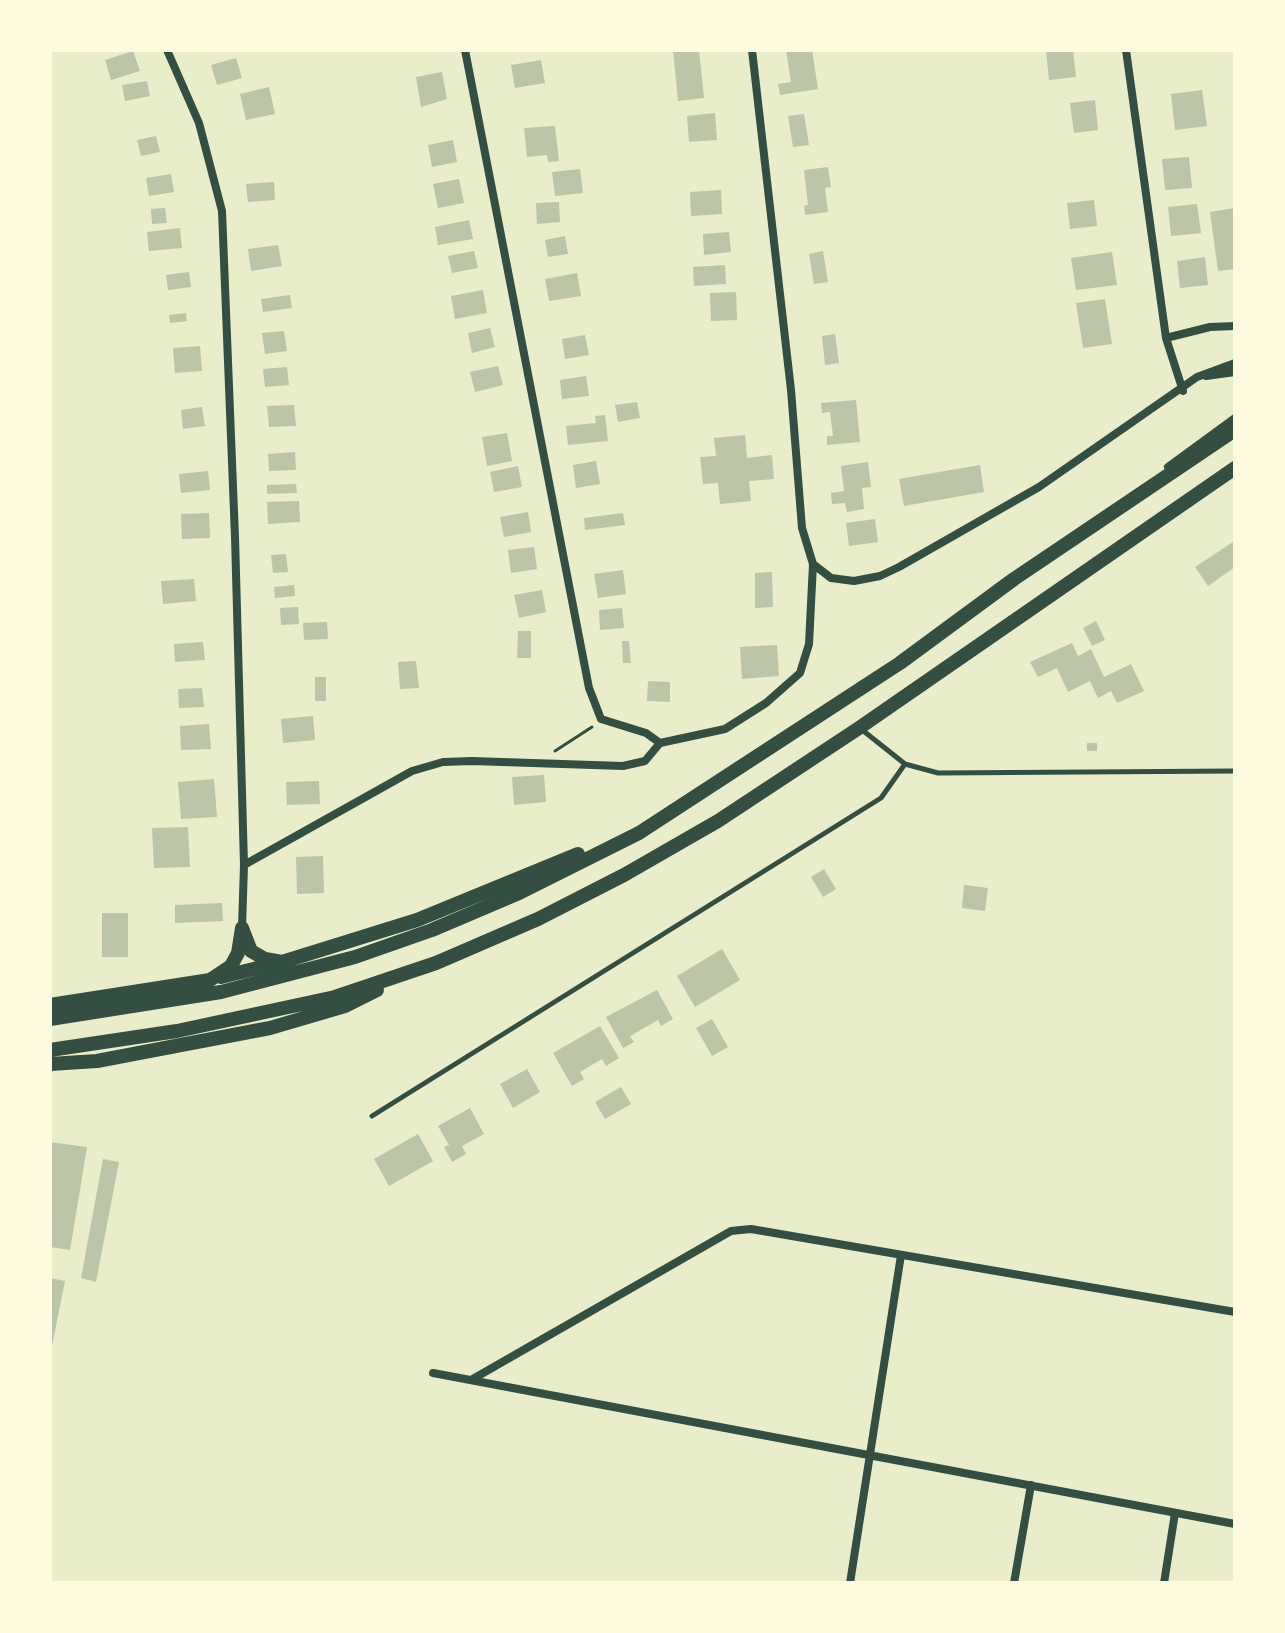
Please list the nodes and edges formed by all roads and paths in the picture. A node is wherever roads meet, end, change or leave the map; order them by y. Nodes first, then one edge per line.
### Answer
1 (167, 50) edge
2 (465, 50) edge
3 (752, 50) edge
4 (1126, 50) edge
5 (1235, 326) edge
6 (1166, 338) junction
7 (1235, 363) edge
8 (1235, 372) edge
9 (1197, 377) junction
10 (1183, 391) junction
11 (1235, 418) edge
12 (1235, 430) edge
13 (1235, 468) edge
14 (1091, 527) junction
15 (813, 564) junction
16 (601, 719) junction
17 (859, 728) junction
18 (660, 743) junction
19 (553, 752) dead end
20 (905, 764) junction
21 (1235, 771) edge
22 (687, 803) junction
23 (244, 865) junction
24 (242, 928) junction
25 (282, 962) junction
26 (210, 980) junction
27 (52, 1012) edge
28 (53, 1057) edge
29 (372, 1116) dead end
30 (901, 1255) junction
31 (1235, 1312) edge
32 (433, 1373) dead end
33 (471, 1380) junction
34 (871, 1455) junction
35 (1031, 1485) junction
36 (1175, 1513) junction
37 (1235, 1524) edge
38 (850, 1583) edge
39 (1014, 1583) edge
40 (1164, 1583) edge

1 - 23 street
2 - 16 street
3 - 15 street
4 - 6 street
5 - 6 street
6 - 10 street
7 - 9 street
8 - 9 street
9 - 10 street
10 - 15 street
11 - 14 street
12 - 14 main road
13 - 17 main road
14 - 22 main road
15 - 18 street
16 - 18 street
16 - 19 path
17 - 20 lane
17 - 28 main road
18 - 23 street
20 - 21 lane
20 - 29 lane
22 - 25 main road
22 - 27 main road
23 - 24 street
24 - 25 main road
24 - 26 main road
25 - 26 main road
26 - 27 main road
30 - 31 street
30 - 33 street
30 - 34 street
32 - 33 street
33 - 34 street
34 - 35 street
34 - 38 street
35 - 36 street
35 - 39 street
36 - 37 street
36 - 40 street

